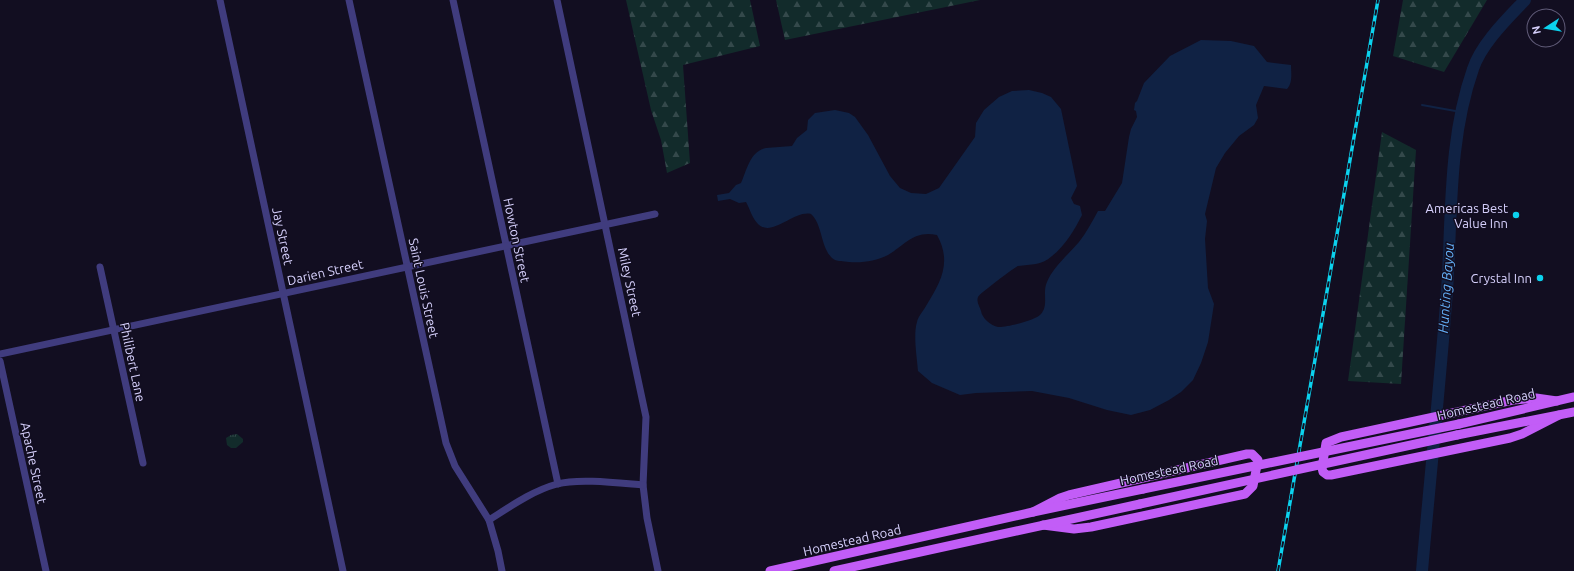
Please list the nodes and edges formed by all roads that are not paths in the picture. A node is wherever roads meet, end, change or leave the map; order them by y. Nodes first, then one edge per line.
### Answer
1 (220, 0) edge
2 (349, 0) edge
3 (453, 0) edge
4 (557, 0) edge
5 (655, 214) dead end
6 (605, 224) junction
7 (505, 245) junction
8 (407, 266) junction
9 (100, 267) dead end
10 (283, 294) junction
11 (114, 330) junction
12 (0, 354) edge
13 (0, 361) edge
14 (1574, 397) edge
15 (1557, 401) junction
16 (1574, 412) edge
17 (1559, 415) junction
18 (142, 463) dead end
19 (558, 484) junction
20 (643, 485) junction
21 (1033, 512) junction
22 (489, 520) junction
23 (1043, 525) junction
24 (46, 571) edge
25 (343, 571) edge
26 (502, 571) edge
27 (658, 571) edge
28 (770, 571) edge
29 (834, 571) edge

1 - 10 street, Jay Street
2 - 8 street, Saint Louis Street
3 - 7 street, Howton Street
4 - 6 street, Miley Street
5 - 6 street, Darien Street
6 - 7 street, Darien Street
6 - 20 street, Miley Street
7 - 8 street, Darien Street
7 - 19 street, Howton Street
8 - 10 street, Darien Street
8 - 22 street, Saint Louis Street
9 - 11 street, Philibert Lane
10 - 11 street, Darien Street
10 - 25 street, Jay Street
11 - 12 street, Darien Street
11 - 18 street, Philibert Lane
13 - 24 street, Apache Street
14 - 15 main road, Homestead Road
15 - 17 main road
15 - 21 main road, Homestead Road, bridge
16 - 17 main road, Homestead Road
17 - 23 main road, Homestead Road, bridge
19 - 20 street
19 - 22 street
20 - 27 street, Miley Street
21 - 23 main road
21 - 28 main road, Homestead Road
22 - 26 street, Saint Louis Street
23 - 29 main road, Homestead Road

